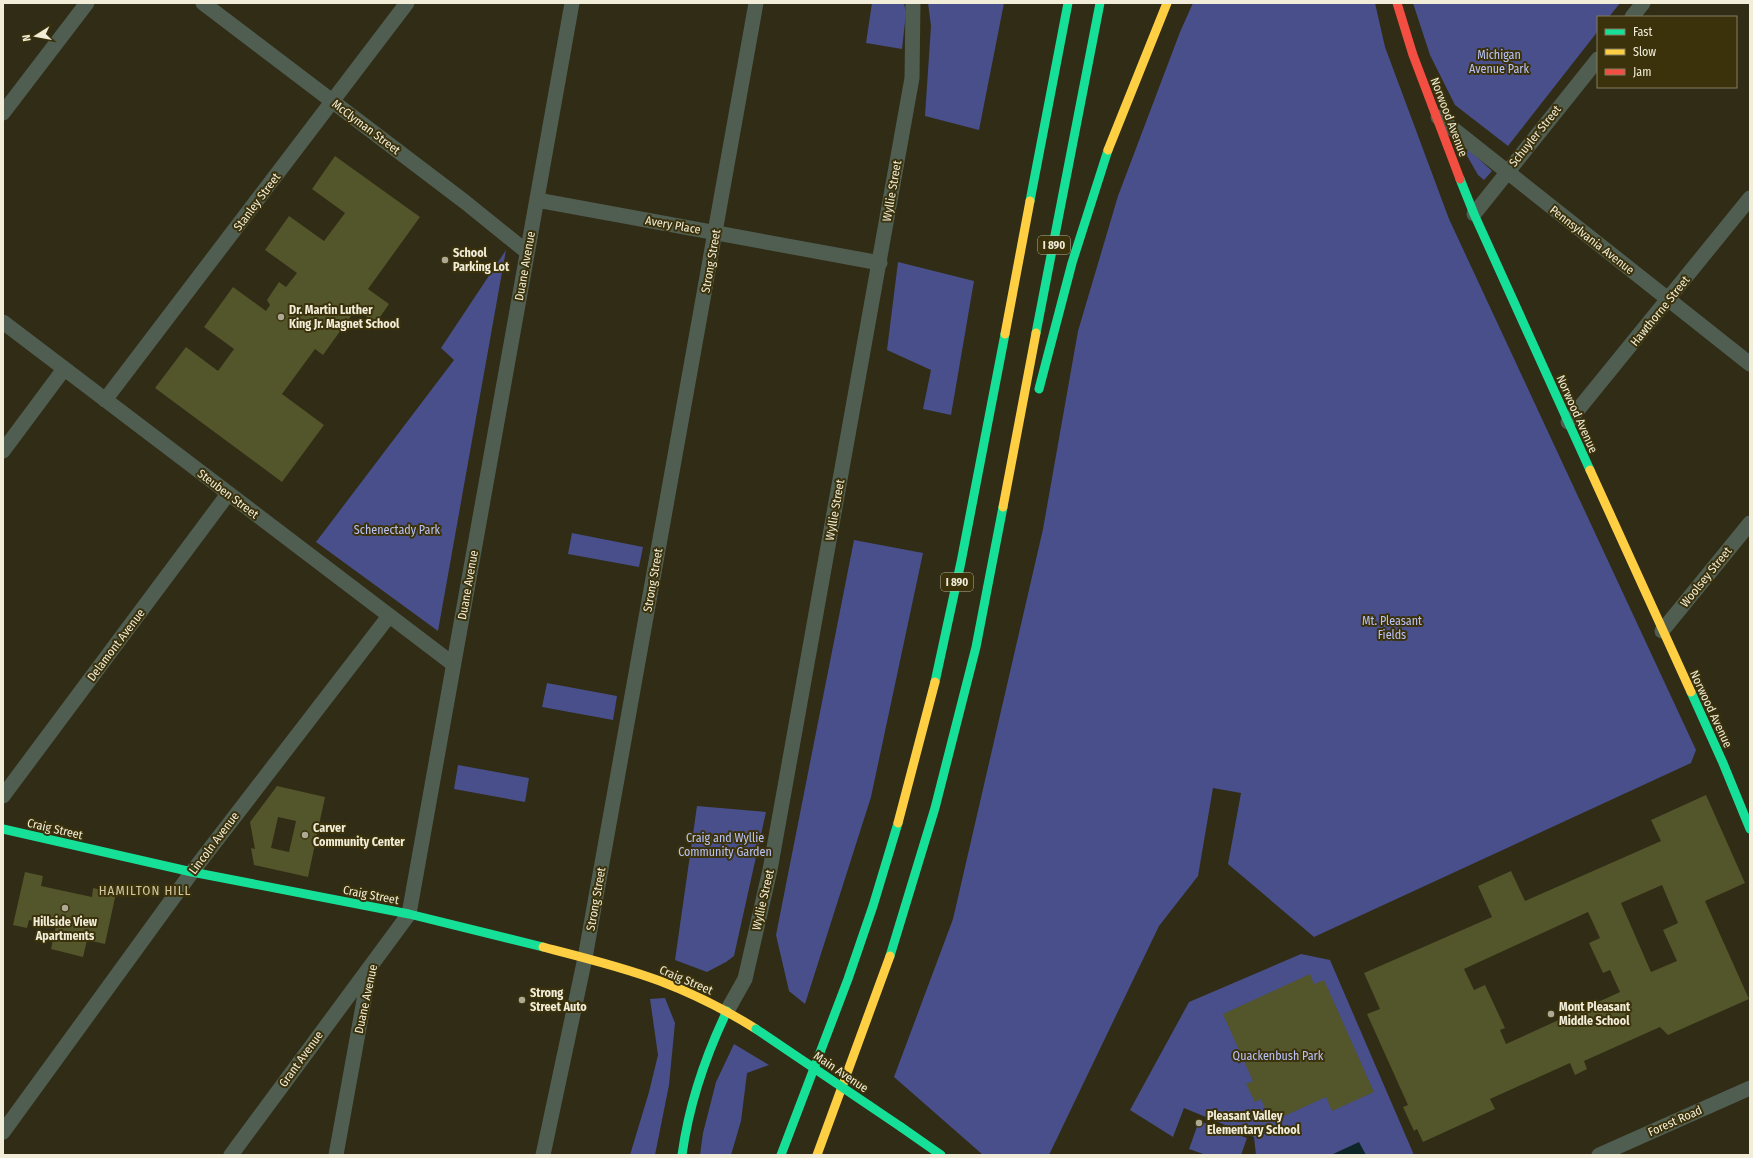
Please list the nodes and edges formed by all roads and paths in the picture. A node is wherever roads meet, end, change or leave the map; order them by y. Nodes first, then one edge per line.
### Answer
1 (87, 3) edge
2 (203, 3) edge
3 (407, 3) edge
4 (572, 3) edge
5 (756, 3) edge
6 (913, 3) edge
7 (1068, 3) edge
8 (1100, 3) edge
9 (1166, 3) edge
10 (1397, 3) edge
11 (1643, 3) edge
12 (1633, 16) edge
13 (1049, 50) dead end
14 (1597, 60) edge
15 (333, 102) junction
16 (3, 113) edge
17 (1436, 115) junction
18 (1506, 172) junction
19 (1750, 198) edge
20 (536, 200) junction
21 (1474, 214) junction
22 (1026, 224) junction
23 (716, 232) junction
24 (527, 252) junction
25 (880, 263) junction
26 (1668, 300) junction
27 (3, 322) edge
28 (1750, 364) edge
29 (64, 369) junction
30 (1036, 397) dead end
31 (105, 400) junction
32 (1029, 420) dead end
33 (1568, 422) junction
34 (3, 451) edge
35 (1008, 487) junction
36 (228, 494) junction
37 (1750, 523) edge
38 (389, 616) junction
39 (1662, 631) junction
40 (453, 664) junction
41 (3, 796) edge
42 (3, 829) edge
43 (1750, 829) edge
44 (192, 872) junction
45 (409, 914) junction
46 (585, 958) junction
47 (371, 964) junction
48 (727, 1011) junction
49 (1750, 1088) edge
50 (3, 1132) edge
51 (231, 1155) edge
52 (336, 1155) edge
53 (543, 1155) edge
54 (682, 1155) edge
55 (781, 1155) edge
56 (816, 1155) edge
57 (941, 1155) edge
58 (1599, 1155) edge

1 - 16 street
2 - 15 street, McClyman Street
3 - 15 street, Stanley Street
4 - 20 street, Duane Avenue
5 - 23 street, Strong Street
6 - 25 street, Wyllie Street
7 - 22 main road, I 890
8 - 35 main road, I 890
9 - 30 main road
10 - 17 main road, Norwood Avenue
11 - 12 street
13 - 22 main road
14 - 18 street, Schuyler Street
15 - 24 street, McClyman Street
15 - 31 street, Stanley Street
17 - 18 street, Pennsylvania Avenue
17 - 21 main road, Norwood Avenue
18 - 21 street, Schuyler Street
18 - 26 street, Pennsylvania Avenue
19 - 26 street, Hawthorne Street
20 - 23 street, Avery Place
20 - 24 street, Duane Avenue
21 - 33 main road, Norwood Avenue
22 - 55 main road, I 890
23 - 25 street, Avery Place
23 - 46 street, Strong Street
24 - 40 street, Duane Avenue
25 - 48 street, Wyllie Street
26 - 28 street, Pennsylvania Avenue
26 - 33 street, Hawthorne Street
27 - 29 street, Steuben Street
29 - 31 street, Steuben Street
29 - 34 street
31 - 36 street, Steuben Street
32 - 35 main road
33 - 39 main road, Norwood Avenue
35 - 56 main road, I 890
36 - 38 street, Steuben Street
36 - 41 street, Delamont Avenue
37 - 39 street, Woolsey Street
38 - 40 street, Steuben Street
38 - 44 street, Lincoln Avenue
39 - 43 main road, Norwood Avenue
40 - 45 street, Duane Avenue
42 - 44 main road, Craig Street
44 - 45 main road, Craig Street
44 - 50 street, Lincoln Avenue
45 - 46 main road, Craig Street
45 - 47 street, Duane Avenue
46 - 48 main road, Craig Street
46 - 53 street, Strong Street
47 - 51 street, Grant Avenue
47 - 52 street, Duane Avenue
48 - 54 main road
48 - 57 main road, Main Avenue, bridge
49 - 58 street, Forest Road

